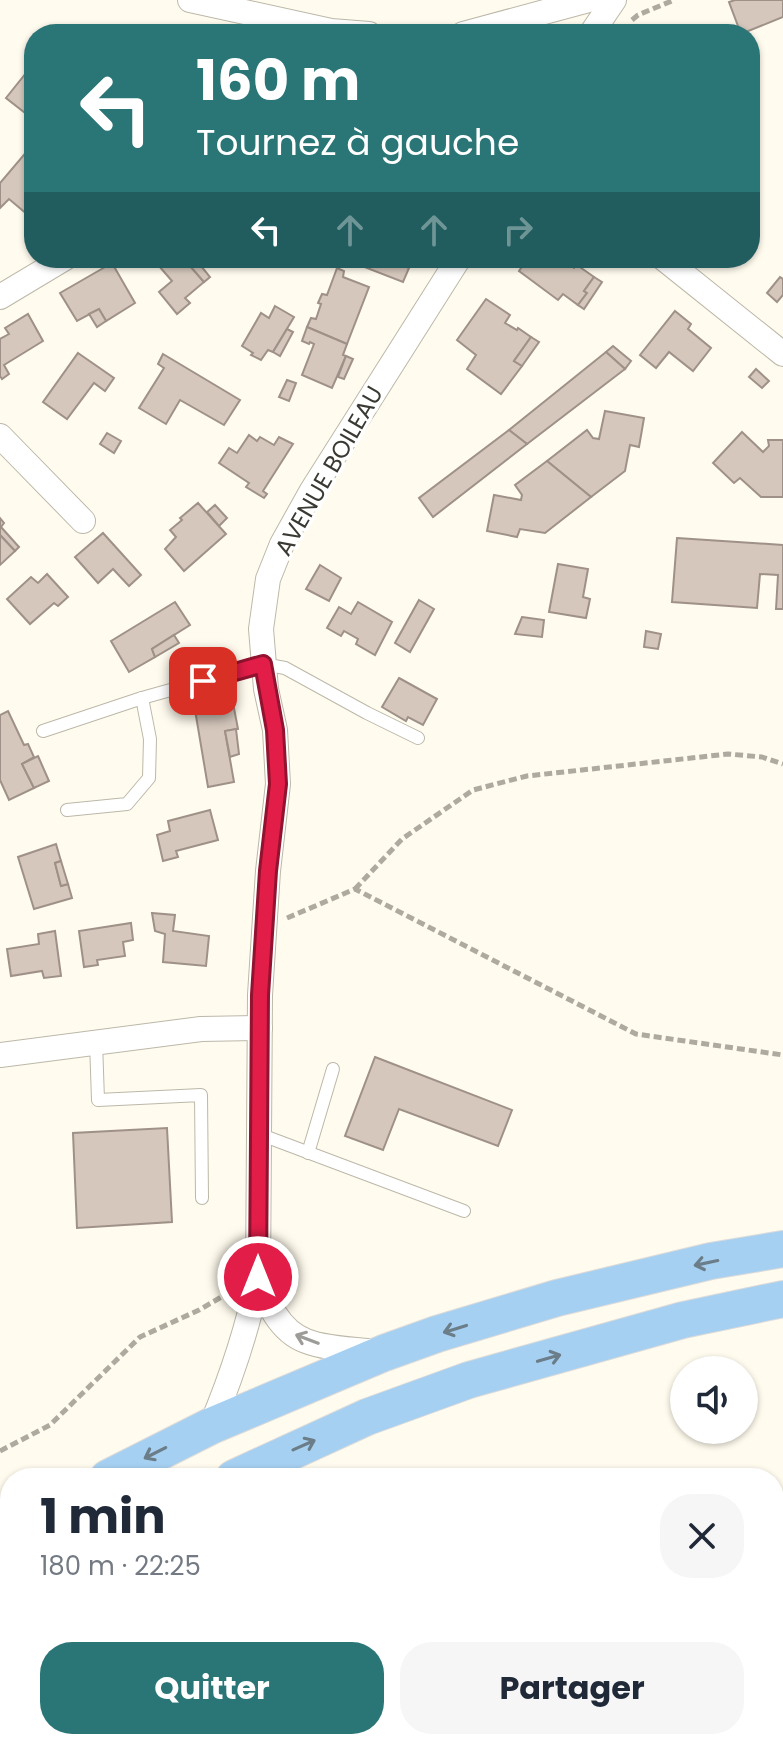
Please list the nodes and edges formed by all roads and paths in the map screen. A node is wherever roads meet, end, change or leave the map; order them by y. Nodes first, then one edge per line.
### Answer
1 (190, 0) edge
2 (589, 0) edge
3 (614, 0) edge
4 (674, 0) edge
5 (299, 12) edge
6 (319, 24) edge
7 (523, 24) edge
8 (598, 24) edge
9 (628, 24) edge
10 (48, 268) edge
11 (453, 268) edge
12 (676, 268) edge
13 (0, 297) edge
14 (783, 354) edge
15 (0, 436) edge
16 (83, 521) dead end
17 (263, 664) junction
18 (142, 698) junction
19 (43, 731) dead end
20 (418, 738) dead end
21 (783, 764) edge
22 (67, 810) dead end
23 (355, 889) junction
24 (278, 920) dead end
25 (260, 1028) junction
26 (96, 1042) junction
27 (0, 1055) edge
28 (783, 1055) edge
29 (333, 1069) dead end
30 (259, 1134) junction
31 (308, 1153) junction
32 (202, 1198) dead end
33 (464, 1211) dead end
34 (783, 1249) edge
35 (258, 1277) junction
36 (232, 1290) dead end
37 (783, 1299) edge
38 (384, 1353) junction
39 (211, 1426) junction
40 (0, 1451) edge
41 (128, 1468) edge
42 (256, 1468) edge

1 - 5 street
2 - 7 street
3 - 8 street
4 - 9 path
5 - 6 street
10 - 13 street
11 - 17 street, AVENUE BOILEAU
12 - 14 street
15 - 16 street
17 - 18 lane
17 - 20 lane
17 - 25 street, AVENUE BOILEAU
18 - 19 lane
18 - 22 lane
21 - 23 path
23 - 24 path
23 - 28 path
25 - 26 street
25 - 30 street, AVENUE BOILEAU
26 - 27 street
26 - 32 lane
29 - 31 lane
30 - 31 lane
30 - 35 street, AVENUE BOILEAU
31 - 33 lane
34 -> 38 main road
38 -> 35 street, AVENUE BOILEAU
35 - 39 street, AVENUE BOILEAU
36 - 40 path
42 -> 37 main road
38 - 39 main road
39 -> 41 main road

